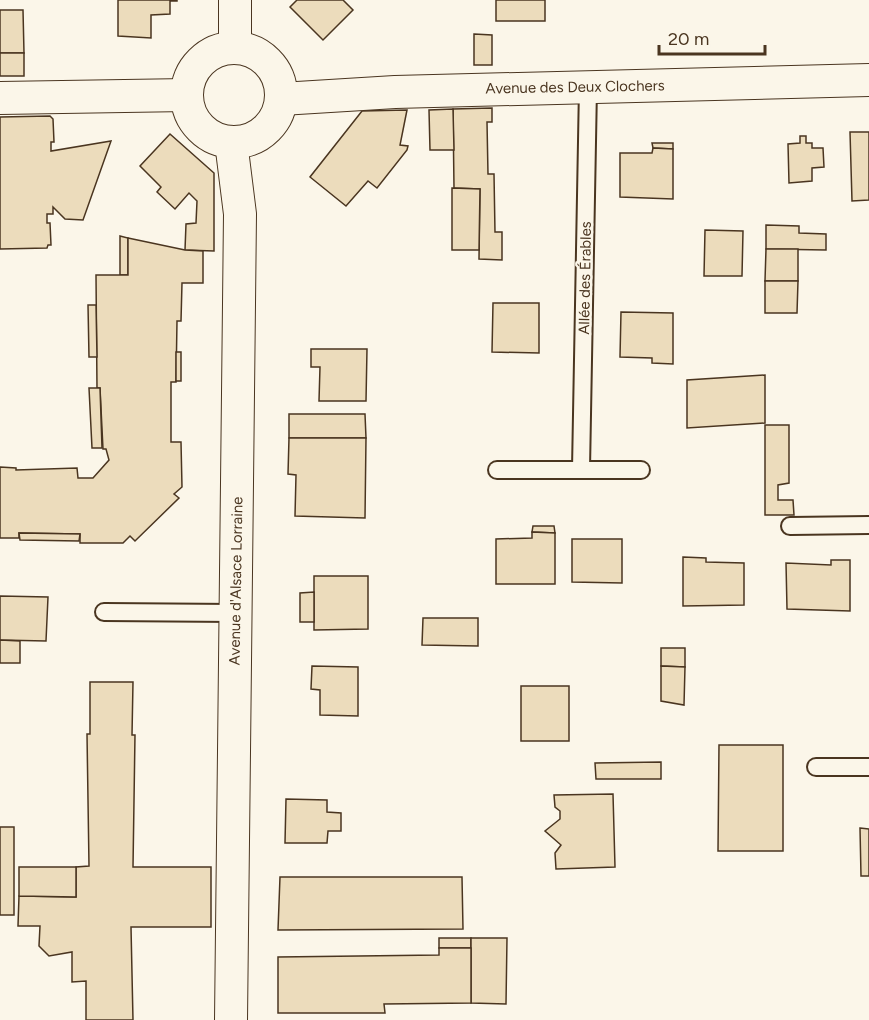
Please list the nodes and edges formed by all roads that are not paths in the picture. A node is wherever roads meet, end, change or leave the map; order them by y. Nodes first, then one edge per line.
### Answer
1 (236, 0) edge
2 (236, 48) junction
3 (869, 80) edge
4 (588, 87) junction
5 (187, 94) junction
6 (0, 98) edge
7 (281, 99) junction
8 (231, 142) junction
9 (581, 469) junction
10 (497, 470) dead end
11 (641, 470) dead end
12 (869, 525) edge
13 (790, 526) dead end
14 (104, 612) dead end
15 (235, 613) junction
16 (816, 767) dead end
17 (869, 767) edge
18 (231, 1020) edge

1 - 2 street
2 - 5 street
2 - 7 street
3 - 4 street, Avenue des Deux Clochers
4 - 7 street, Avenue des Deux Clochers
4 - 9 lane, Allée des Érables
5 - 6 street
5 - 8 street
7 - 8 street
8 - 15 street, Avenue d'Alsace Lorraine
9 - 10 lane
9 - 11 lane
12 - 13 lane
14 - 15 lane
15 - 18 street, Avenue d'Alsace Lorraine
16 - 17 lane

